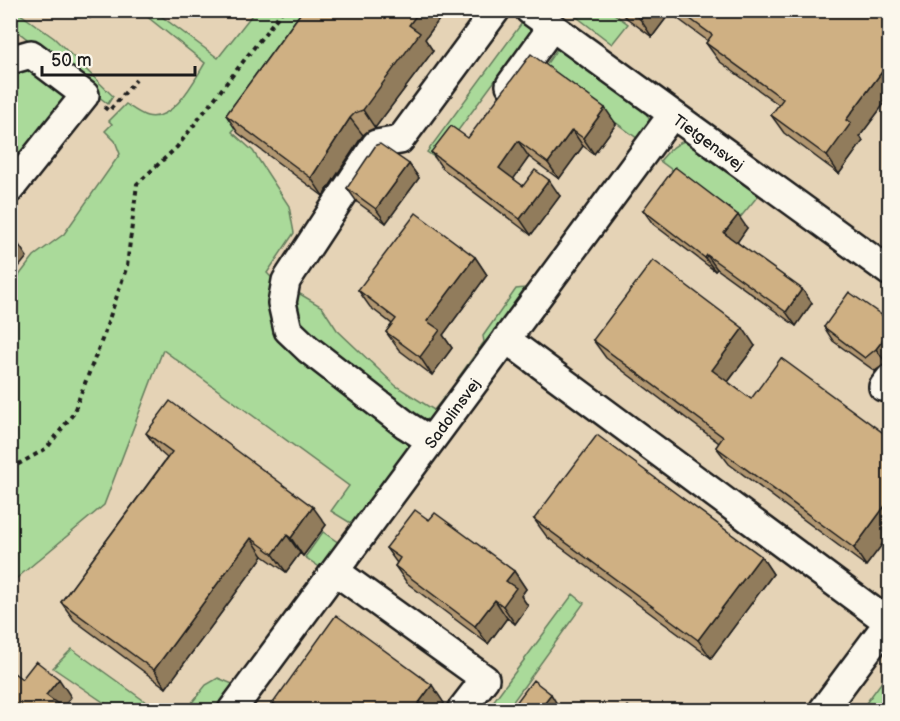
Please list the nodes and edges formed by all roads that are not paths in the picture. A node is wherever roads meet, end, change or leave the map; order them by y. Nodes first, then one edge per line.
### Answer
1 (496, 10) edge
2 (529, 10) edge
3 (552, 27) junction
4 (10, 60) edge
5 (500, 99) edge
6 (672, 115) junction
7 (10, 189) edge
8 (890, 272) edge
9 (506, 339) junction
10 (431, 441) junction
11 (335, 571) junction
12 (889, 621) edge
13 (232, 711) edge
14 (461, 711) edge
15 (823, 711) edge

1 - 10 street
2 - 3 street, Tietgensvej
3 - 5 street
3 - 6 street, Tietgensvej
4 - 7 street
6 - 8 street, Tietgensvej
6 - 9 street, Sadolinsvej
9 - 10 street, Sadolinsvej
9 - 12 street
10 - 11 street, Sadolinsvej
11 - 13 street, Sadolinsvej
11 - 14 street
12 - 15 street

